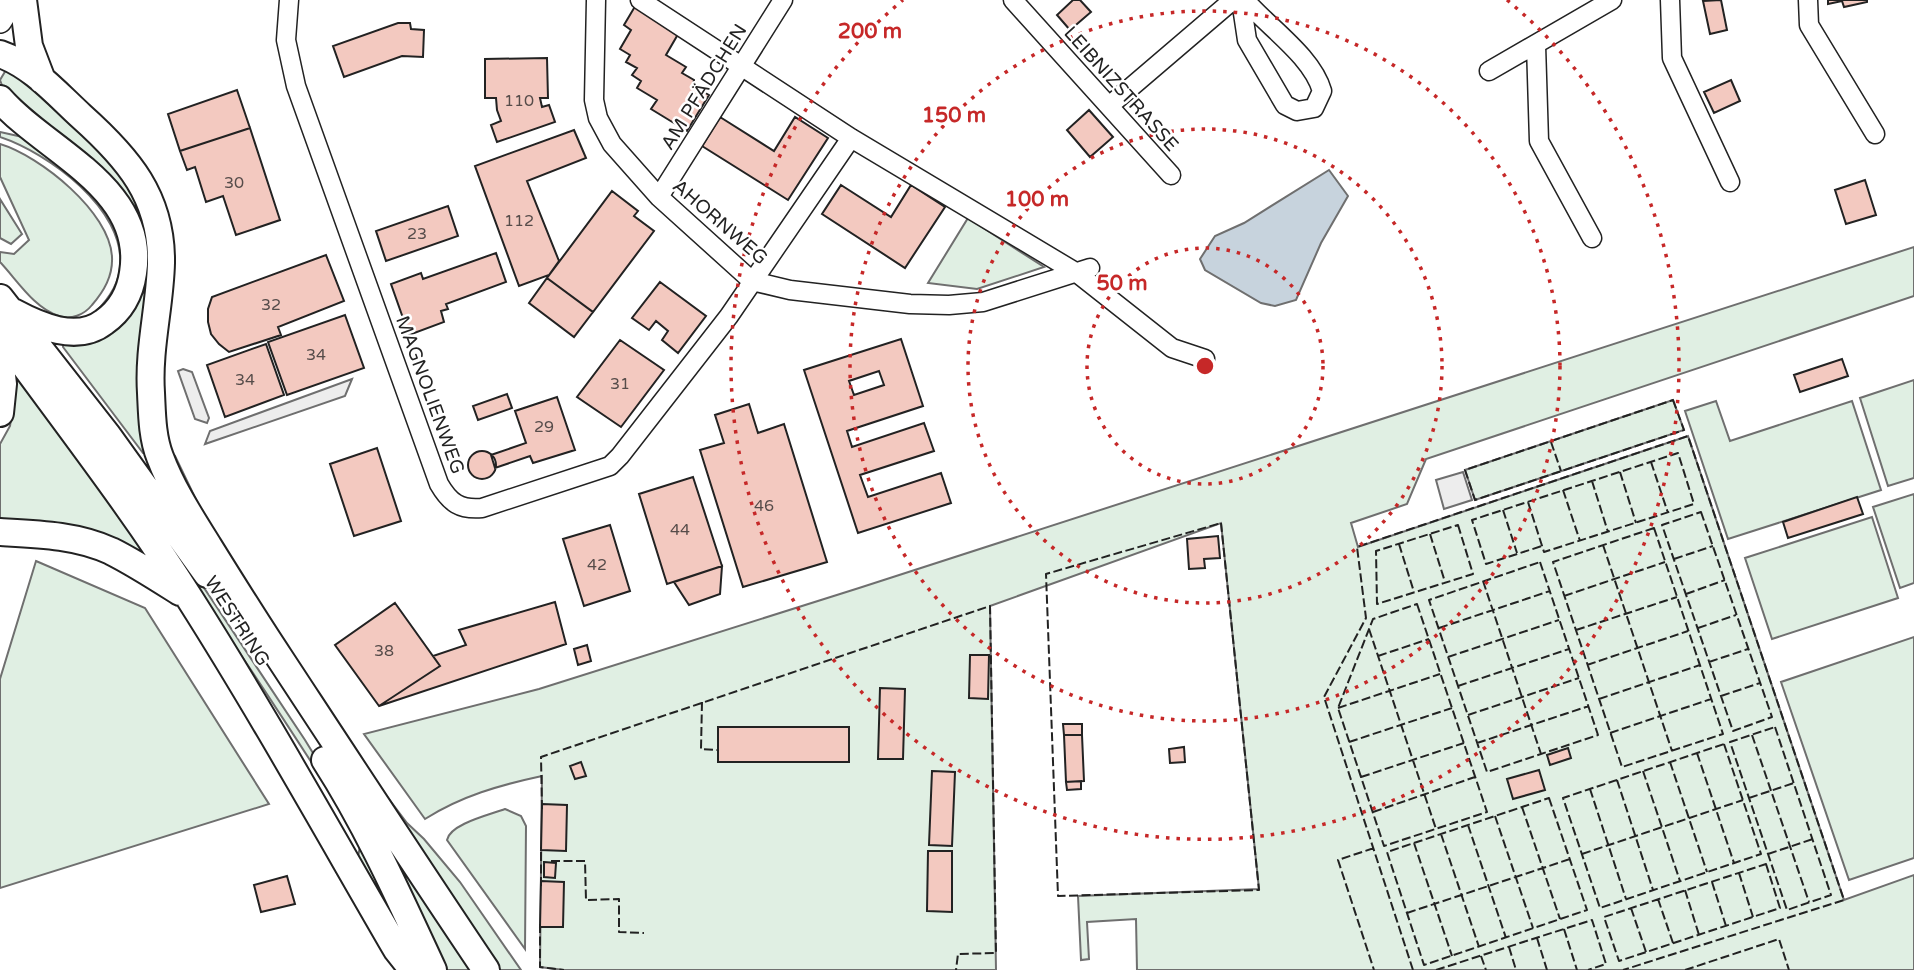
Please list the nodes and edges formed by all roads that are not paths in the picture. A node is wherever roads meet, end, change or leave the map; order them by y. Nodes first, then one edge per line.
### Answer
1 (13, 0) edge
2 (23, 0) edge
3 (289, 0) edge
4 (596, 0) edge
5 (640, 0) edge
6 (783, 0) edge
7 (1013, 0) edge
8 (1233, 0) edge
9 (1243, 0) edge
10 (1612, 0) edge
11 (1670, 0) edge
12 (1808, 0) edge
13 (0, 21) edge
14 (1536, 45) junction
15 (0, 54) edge
16 (742, 66) junction
17 (1489, 71) dead end
18 (42, 80) junction
19 (0, 99) edge
20 (1109, 106) junction
21 (0, 124) edge
22 (27, 125) junction
23 (1875, 134) dead end
24 (851, 138) junction
25 (1171, 175) dead end
26 (1730, 183) dead end
27 (659, 197) junction
28 (1591, 237) dead end
29 (1084, 270) junction
30 (751, 281) junction
31 (3, 313) edge
32 (0, 359) edge
33 (1205, 359) dead end
34 (0, 412) edge
35 (0, 532) edge
36 (205, 572) junction
37 (190, 598) junction
38 (251, 614) junction
39 (405, 963) edge
40 (433, 970) edge
41 (486, 970) edge

1 - 13 main road
2 - 18 highway
3 - 30 street, MAGNOLIENWEG
4 - 27 street, AHORNWEG
5 - 16 street
6 - 16 street, AM PFÄDCHEN
7 - 20 street, LEIBNIZSTRASSE
8 - 20 street
9 - 9 street
10 - 14 street
11 - 26 street
12 - 23 street
14 - 17 street
14 - 28 street
15 - 18 highway
16 - 24 street
16 - 27 street, AM PFÄDCHEN
18 - 38 highway
19 - 22 highway
20 - 25 street, LEIBNIZSTRASSE
21 - 22 highway
22 - 31 highway
24 - 29 street
24 - 30 street, MAGNOLIENWEG
27 - 30 street, AHORNWEG
29 - 30 street, AHORNWEG
29 - 33 street
31 - 36 highway, WESTRING
31 - 37 highway, WESTRING
32 - 34 highway
35 - 37 highway
36 - 38 highway
36 - 40 highway, WESTRING
37 - 39 highway, WESTRING
38 - 41 highway

